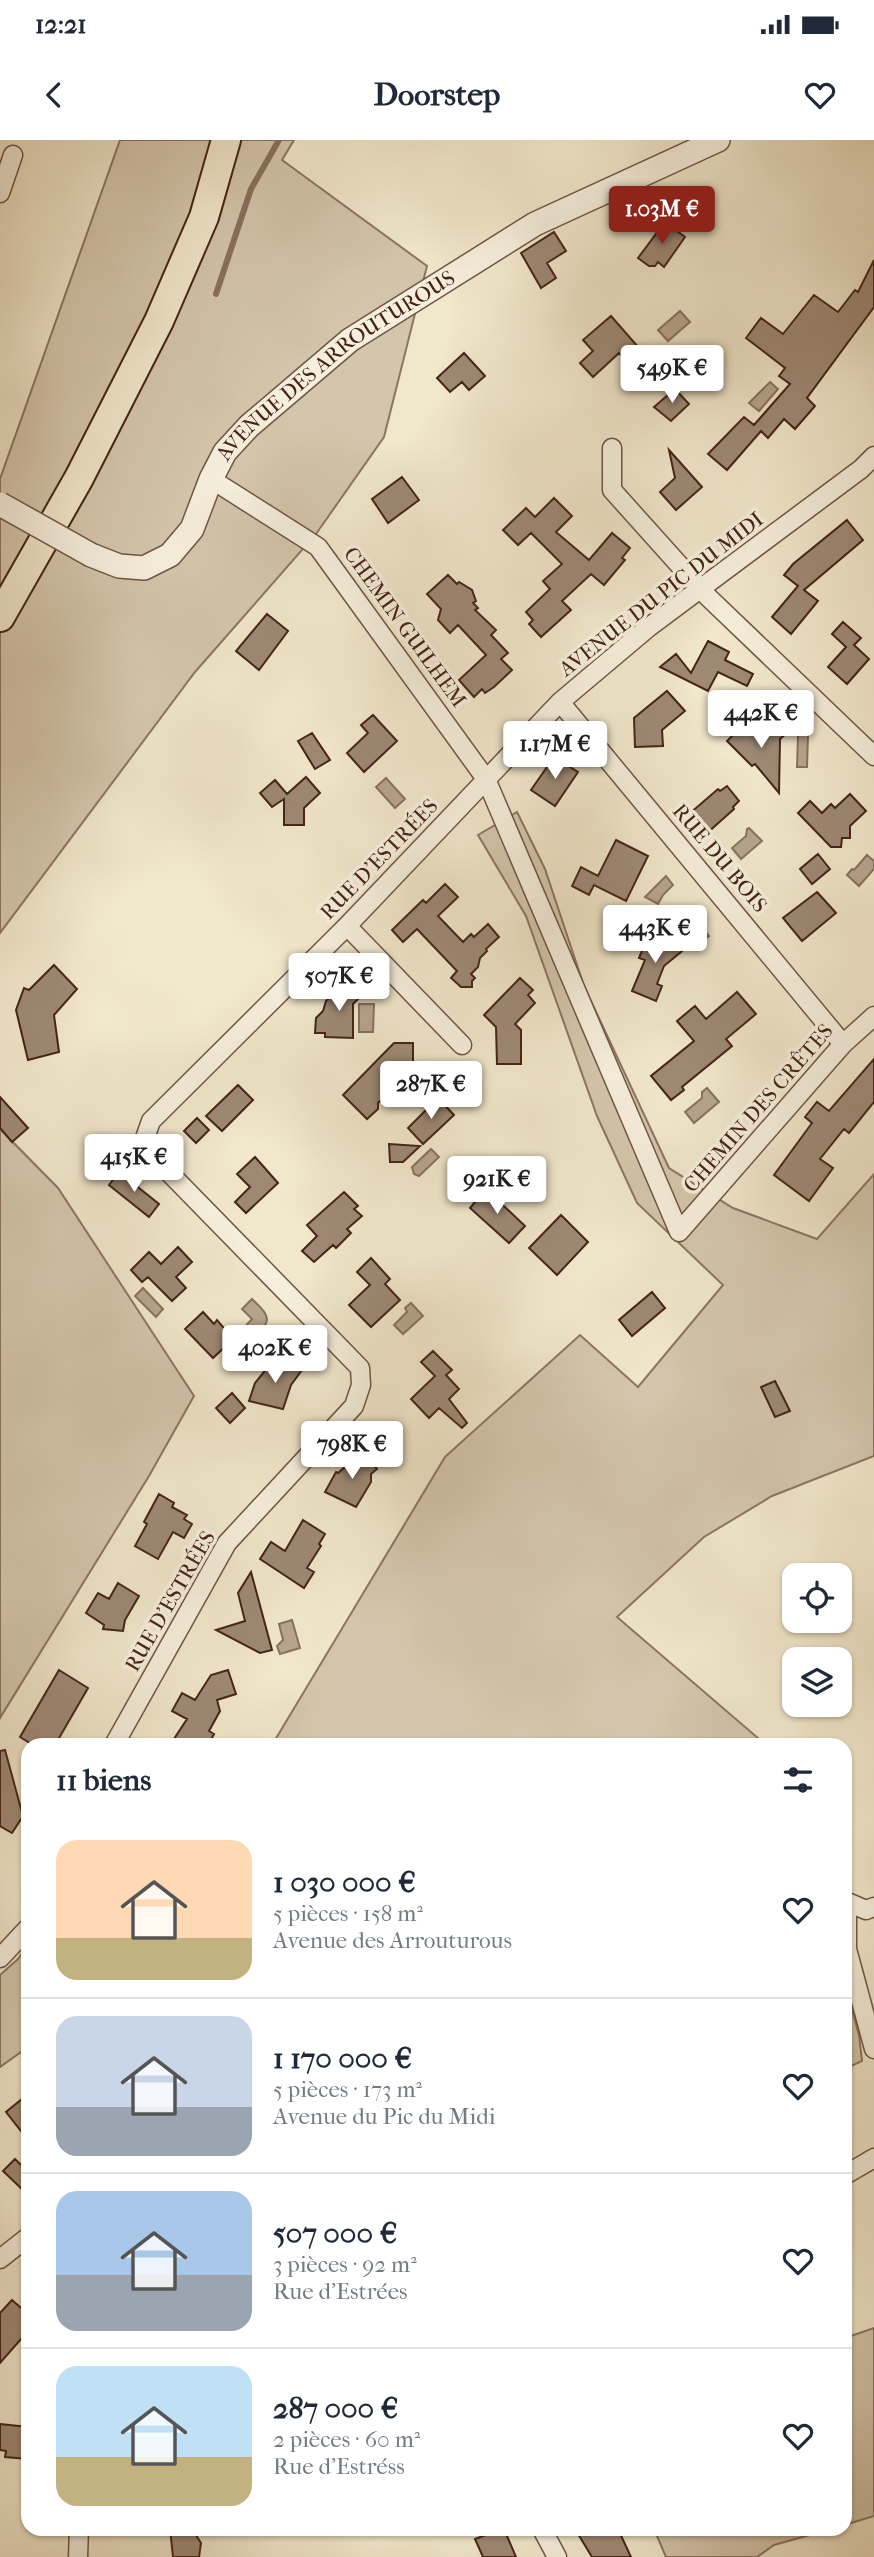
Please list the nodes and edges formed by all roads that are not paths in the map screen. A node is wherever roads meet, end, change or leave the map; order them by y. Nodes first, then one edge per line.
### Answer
1 (226, 140) edge
2 (718, 140) edge
3 (13, 155) dead end
4 (0, 193) edge
5 (612, 448) dead end
6 (874, 456) edge
7 (867, 475) edge
8 (211, 479) junction
9 (0, 503) edge
10 (700, 589) junction
11 (0, 617) edge
12 (560, 702) junction
13 (874, 756) edge
14 (486, 779) junction
15 (347, 926) junction
16 (874, 1016) edge
17 (843, 1044) junction
18 (462, 1045) dead end
19 (679, 1232) joint
20 (118, 1738) edge
21 (852, 1904) edge
22 (874, 1907) edge
23 (21, 1935) edge
24 (0, 1958) edge
25 (852, 1968) edge
26 (874, 2049) edge
27 (874, 2158) edge
28 (852, 2171) edge
29 (21, 2242) edge
30 (0, 2259) edge
31 (79, 2536) edge
32 (546, 2536) edge
33 (78, 2557) edge
34 (557, 2557) edge

1 - 11 main road
2 - 8 street, AVENUE DES ARROUTUROUS
3 - 4 street
5 - 10 street
6 - 7 street, AVENUE DU PIC DU MIDI
7 - 10 street, AVENUE DU PIC DU MIDI
8 - 9 street, AVENUE DES ARROUTUROUS, bridge
8 - 14 street, CHEMIN GUILHEM
10 - 12 street, AVENUE DU PIC DU MIDI
10 - 13 street
12 - 14 street, AVENUE DU PIC DU MIDI
12 - 17 street, RUE DU BOIS
14 - 15 street, RUE D’ESTRÉES
14 - 19 street, CHEMIN GUILHEM
15 - 18 street
15 - 20 street, RUE D’ESTRÉES
16 - 17 street, CHEMIN DES CRÊTES
17 - 19 street, CHEMIN DES CRÊTES
21 - 22 street
23 - 24 street
25 - 26 street
27 - 28 street
29 - 30 street
31 - 33 street
32 - 34 street

